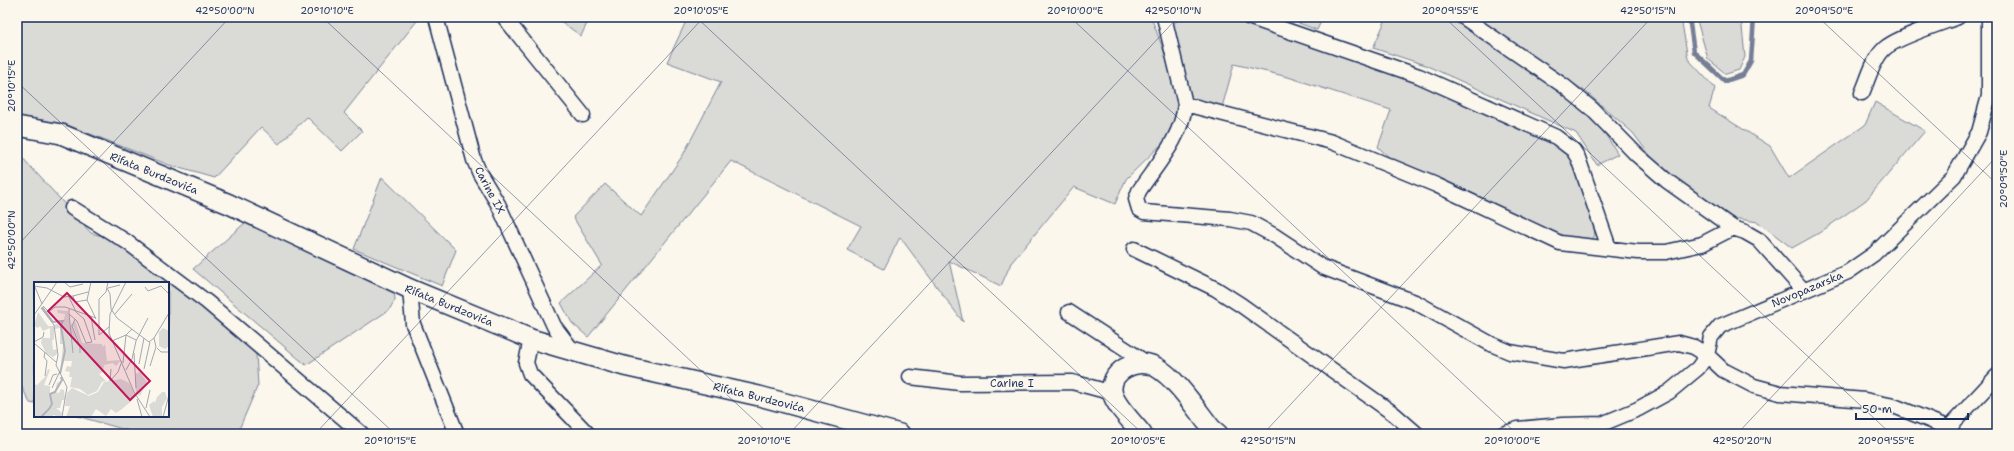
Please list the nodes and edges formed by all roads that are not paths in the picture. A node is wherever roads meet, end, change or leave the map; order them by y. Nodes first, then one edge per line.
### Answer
1 (436, 17) edge
2 (504, 17) edge
3 (1164, 17) edge
4 (1248, 17) edge
5 (1463, 17) edge
6 (1958, 17) edge
7 (1989, 17) edge
8 (1862, 93) dead end
9 (1185, 104) junction
10 (584, 115) dead end
11 (17, 126) edge
12 (72, 208) dead end
13 (1733, 228) junction
14 (1609, 248) junction
15 (1134, 249) dead end
16 (410, 289) junction
17 (1804, 291) junction
18 (1069, 312) dead end
19 (531, 339) junction
20 (573, 351) junction
21 (1707, 355) junction
22 (1147, 363) junction
23 (1997, 376) edge
24 (910, 377) dead end
25 (1113, 393) junction
26 (1948, 431) edge
27 (362, 434) edge
28 (457, 434) edge
29 (588, 434) edge
30 (900, 434) edge
31 (1142, 434) edge
32 (1218, 434) edge
33 (1417, 434) edge
34 (1503, 434) edge

1 - 20 street, Carine IX
2 - 10 street
3 - 9 street
4 - 14 street
5 - 13 street
6 - 8 street
7 - 17 street, Novopazarska
9 - 14 street
9 - 21 street
11 - 16 street, Rifata Burdzovića
12 - 27 street
13 - 14 street
13 - 17 street
15 - 33 street
16 - 19 street, Rifata Burdzovića
16 - 28 street
17 - 21 street, Novopazarska
18 - 22 street
19 - 20 street, Rifata Burdzovića
19 - 29 street
20 - 30 street, Rifata Burdzovića
21 - 26 street
21 - 34 street, Novopazarska
22 - 25 street
22 - 32 street
23 - 26 street
24 - 25 street, Carine I
25 - 31 street

